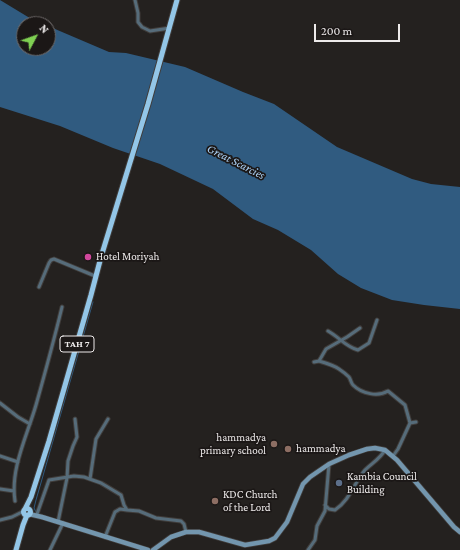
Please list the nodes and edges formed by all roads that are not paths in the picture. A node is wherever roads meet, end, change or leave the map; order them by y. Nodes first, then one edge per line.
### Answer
1 (135, 0) edge
2 (177, 0) edge
3 (170, 28) junction
4 (95, 276) junction
5 (39, 287) dead end
6 (62, 307) dead end
7 (377, 320) dead end
8 (360, 328) dead end
9 (328, 331) dead end
10 (342, 341) junction
11 (318, 361) junction
12 (314, 362) dead end
13 (0, 403) edge
14 (108, 418) dead end
15 (75, 419) dead end
16 (416, 422) dead end
17 (410, 423) junction
18 (30, 424) junction
19 (385, 450) junction
20 (0, 456) edge
21 (393, 456) junction
22 (18, 462) junction
23 (329, 464) junction
24 (67, 478) junction
25 (90, 479) junction
26 (0, 489) edge
27 (14, 491) junction
28 (15, 501) dead end
29 (325, 505) junction
30 (127, 510) junction
31 (27, 512) junction
32 (40, 515) junction
33 (0, 520) edge
34 (61, 523) junction
35 (186, 532) junction
36 (460, 532) edge
37 (105, 537) junction
38 (16, 550) edge
39 (50, 550) edge
40 (148, 550) edge
41 (153, 550) edge
42 (308, 550) edge

1 - 3 street
2 - 3 highway, TAH 7
3 - 4 highway, TAH 7
4 - 5 street
4 - 31 highway, TAH 7
6 - 18 street
7 - 10 street
8 - 10 street
9 - 10 street
10 - 11 street
11 - 12 street
11 - 17 street
13 - 18 street
14 - 25 street
15 - 24 street
16 - 17 street
17 - 21 street
18 - 22 street
19 - 21 main road
19 - 23 main road
19 - 29 street
20 - 22 street
21 - 36 main road
22 - 27 street
23 - 29 street
23 - 35 main road
24 - 25 street
24 - 32 street
24 - 34 street
25 - 30 street
26 - 27 street
27 - 28 street
29 - 42 street
30 - 35 street
30 - 37 street
31 - 32 main road
31 - 33 street
31 - 38 highway, TAH 7
32 - 34 main road
34 - 37 main road
34 - 39 street
35 - 41 main road
37 - 40 main road

